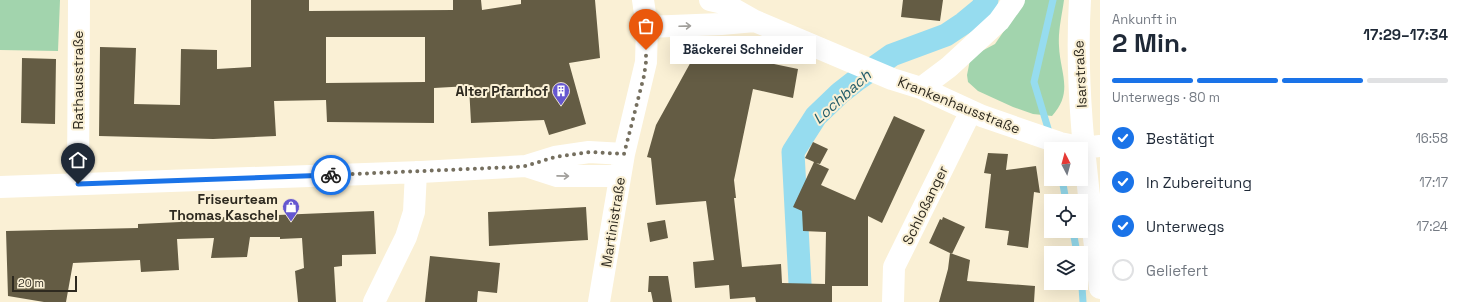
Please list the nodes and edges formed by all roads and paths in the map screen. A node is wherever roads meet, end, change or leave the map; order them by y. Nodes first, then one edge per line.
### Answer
1 (79, 0) edge
2 (643, 0) edge
3 (710, 0) edge
4 (1014, 0) edge
5 (1080, 0) edge
6 (754, 21) junction
7 (646, 27) junction
8 (921, 88) junction
9 (976, 114) junction
10 (1092, 147) edge
11 (624, 154) junction
12 (526, 166) junction
13 (416, 172) junction
14 (620, 176) junction
15 (78, 184) junction
16 (0, 187) edge
17 (1100, 288) edge
18 (374, 302) edge
19 (599, 302) edge
20 (893, 302) edge

1 - 15 street, Rathausstraße
2 - 7 street, Martinistraße
3 - 6 street, Krankenhausstraße
4 - 8 street
5 - 10 street, Isarstraße
7 -> 6 street, Krankenhausstraße
6 - 8 street, Krankenhausstraße
7 - 11 street, Martinistraße
8 - 9 street, Krankenhausstraße
9 - 10 street, Krankenhausstraße
9 - 20 street, Schloßanger
10 - 17 street, Isarstraße
11 - 12 street
11 - 14 street, Martinistraße
12 - 13 street
12 -> 14 street
13 - 15 street
13 - 18 street
14 - 19 street, Martinistraße
15 - 16 street

